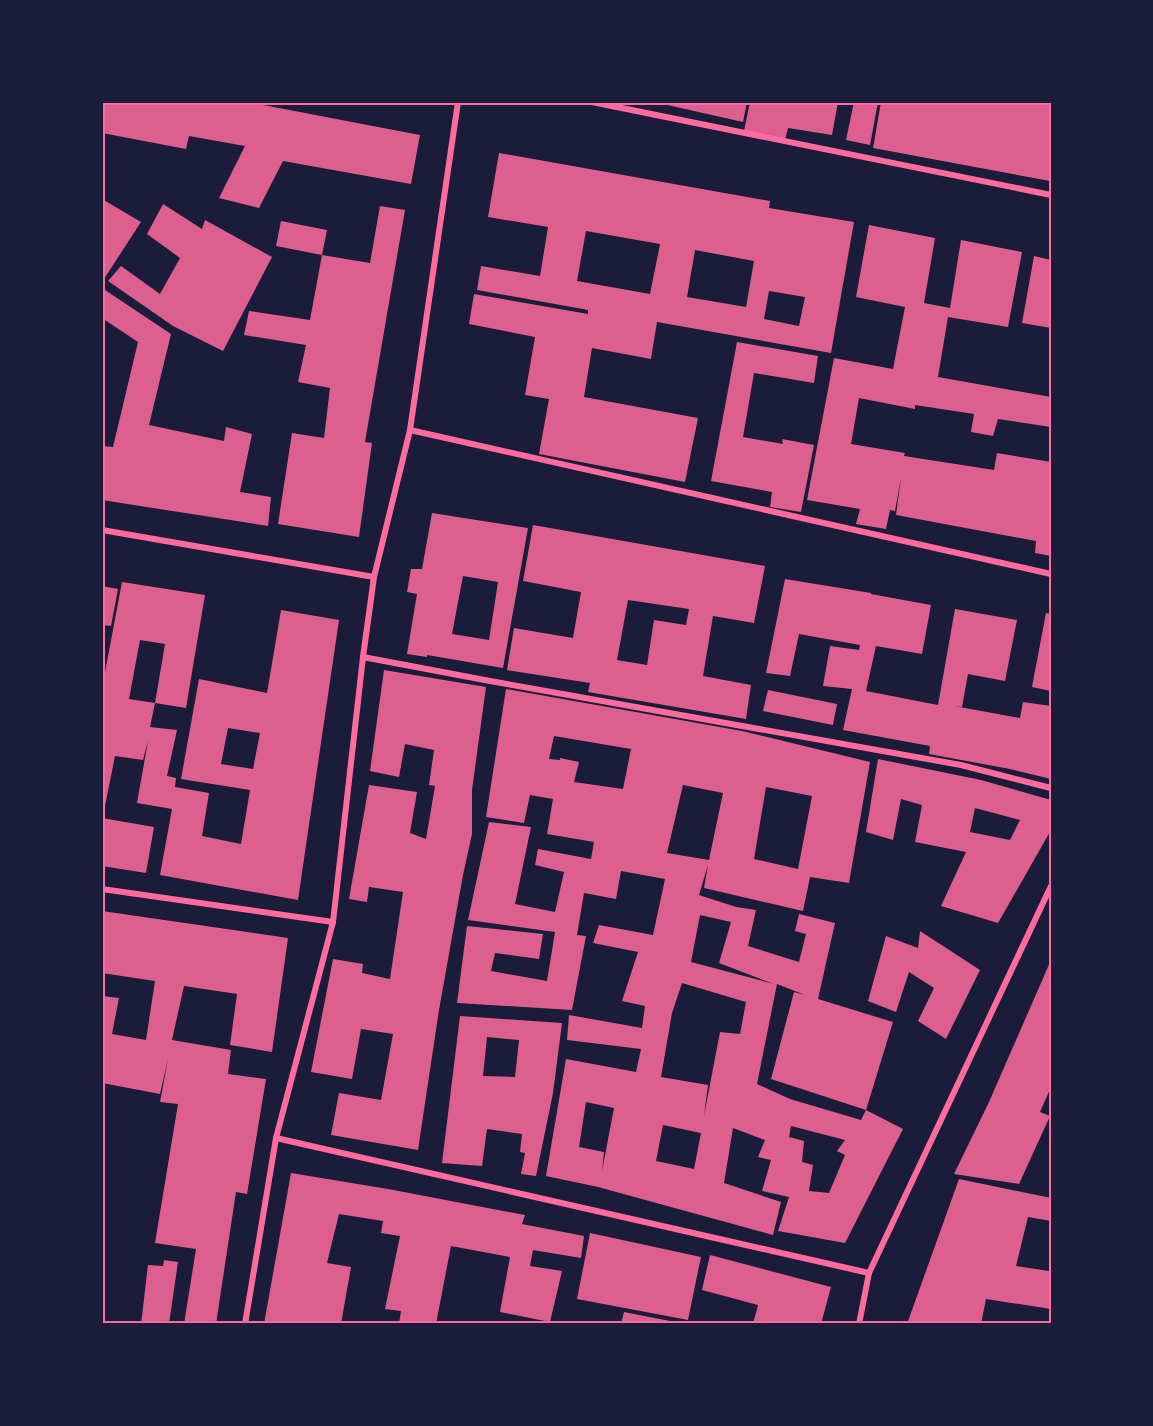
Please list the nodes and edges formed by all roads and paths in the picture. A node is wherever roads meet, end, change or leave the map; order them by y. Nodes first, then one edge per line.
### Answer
1 (458, 102) edge
2 (592, 102) edge
3 (1051, 195) edge
4 (410, 430) junction
5 (102, 530) edge
6 (1051, 574) edge
7 (375, 577) junction
8 (363, 657) junction
9 (1051, 788) edge
10 (1051, 886) edge
11 (102, 889) edge
12 (333, 922) junction
13 (276, 1138) junction
14 (869, 1273) junction
15 (245, 1324) edge
16 (859, 1324) edge

1 - 4 street
2 - 3 street
4 - 6 street
4 - 7 street
5 - 7 street
7 - 8 street
8 - 9 street
8 - 12 street
10 - 14 street
11 - 12 street
12 - 13 street
13 - 14 street
13 - 15 street
14 - 16 street

